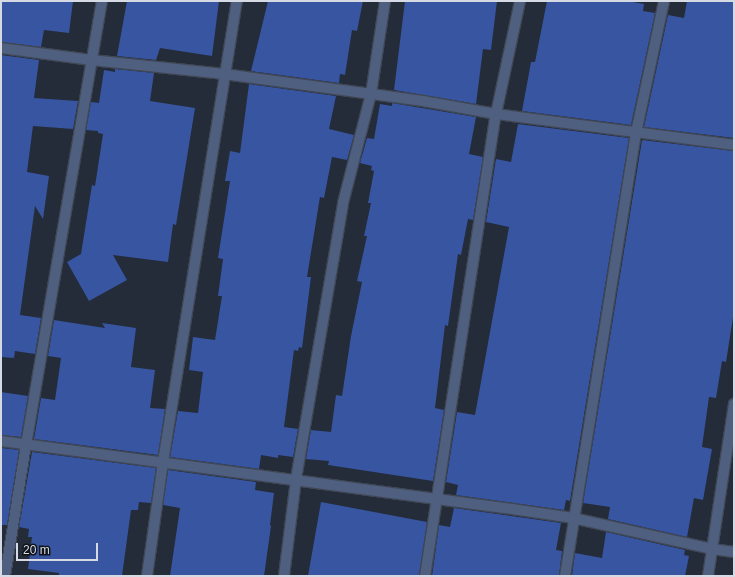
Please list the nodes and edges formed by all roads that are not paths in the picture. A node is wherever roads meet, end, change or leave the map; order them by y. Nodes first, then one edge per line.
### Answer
1 (102, 1) edge
2 (237, 1) edge
3 (385, 1) edge
4 (520, 1) edge
5 (664, 1) edge
6 (1, 48) edge
7 (91, 60) junction
8 (224, 74) junction
9 (371, 94) junction
10 (496, 114) junction
11 (636, 133) junction
12 (734, 145) edge
13 (734, 404) edge
14 (1, 441) edge
15 (26, 445) junction
16 (163, 462) junction
17 (296, 479) junction
18 (437, 500) junction
19 (573, 518) junction
20 (712, 549) junction
21 (734, 552) edge
22 (6, 576) edge
23 (147, 576) edge
24 (284, 576) edge
25 (425, 576) edge
26 (565, 576) edge
27 (708, 576) edge

1 - 7 street
2 - 8 street
3 - 9 street
4 - 10 street
5 - 11 street
6 - 7 street
7 - 8 street
7 - 15 street
8 - 9 street
8 - 16 street
9 - 10 street
9 - 17 street
10 - 11 street
10 - 18 street
11 - 12 street
11 - 19 street
13 - 20 street
14 - 15 street
15 - 16 street
15 - 22 street
16 - 17 street
16 - 23 street
17 - 18 street
17 - 24 street
18 - 19 street
18 - 25 street
19 - 20 street
19 - 26 street
20 - 21 street
20 - 27 street

